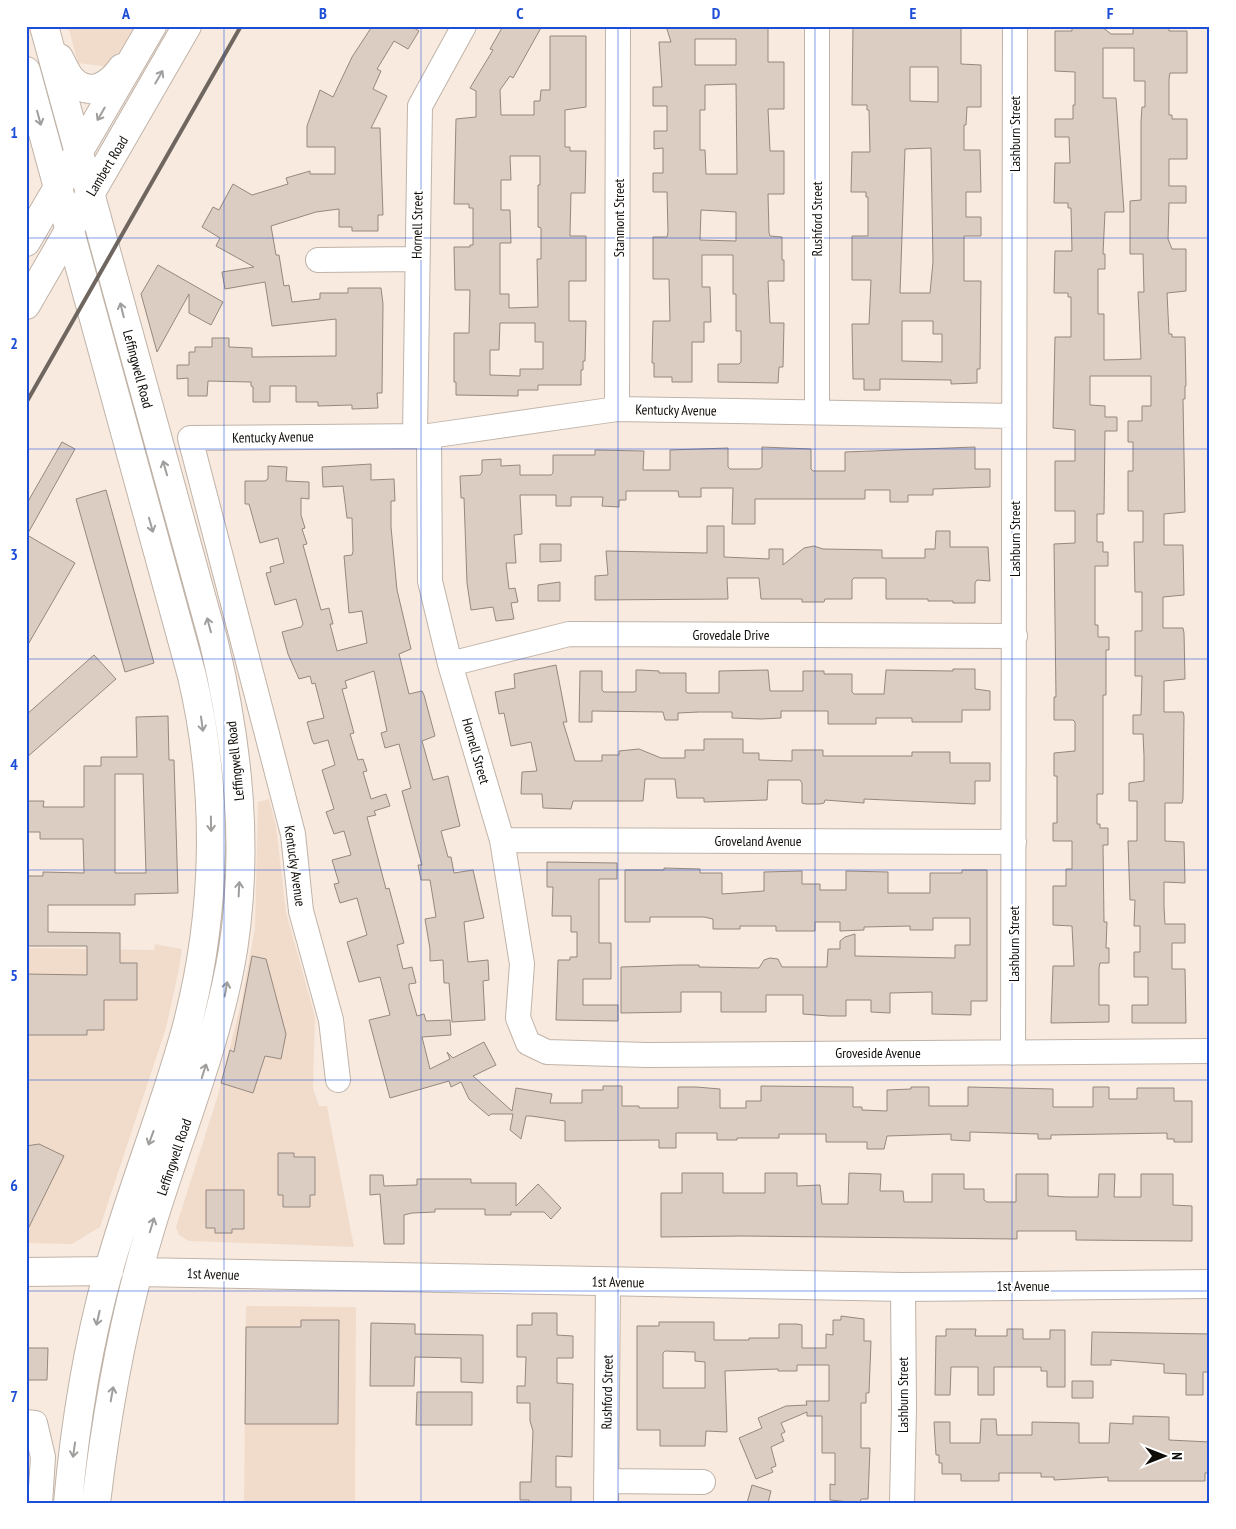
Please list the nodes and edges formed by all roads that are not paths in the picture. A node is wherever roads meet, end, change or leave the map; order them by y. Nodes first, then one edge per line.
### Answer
1 (152, 26) edge
2 (187, 26) edge
3 (464, 26) edge
4 (618, 26) edge
5 (817, 26) edge
6 (1015, 26) edge
7 (45, 29) edge
8 (26, 71) edge
9 (78, 153) junction
10 (59, 187) junction
11 (90, 194) junction
12 (70, 228) junction
13 (26, 242) edge
14 (417, 259) junction
15 (318, 260) dead end
16 (86, 286) junction
17 (26, 305) edge
18 (26, 318) edge
19 (617, 409) junction
20 (817, 412) junction
21 (1014, 416) junction
22 (422, 436) junction
23 (1015, 636) junction
24 (450, 664) junction
25 (502, 840) junction
26 (1014, 842) junction
27 (1210, 1051) edge
28 (547, 1052) joint
29 (1013, 1053) junction
30 (338, 1080) dead end
31 (108, 1270) junction
32 (26, 1272) edge
33 (138, 1272) junction
34 (608, 1281) junction
35 (1210, 1284) edge
36 (903, 1286) junction
37 (26, 1422) edge
38 (702, 1482) dead end
39 (606, 1492) edge
40 (40, 1503) edge
41 (68, 1503) edge
42 (96, 1503) edge
43 (902, 1503) edge

1 - 7 main road
1 -> 9 main road
11 -> 2 main road, Lambert Road
3 - 14 street, Hornell Street
4 - 19 street, Stanmont Street
5 - 20 street, Rushford Street
6 - 21 street, Lashburn Street
7 - 9 main road, Leffingwell Road
8 -> 10 main road, Leffingwell Road
9 - 10 main road
9 - 11 main road, Leffingwell Road
10 - 12 main road, Leffingwell Road
10 - 13 main road
11 - 12 main road, Lambert Road
33 -> 11 main road, Leffingwell Road
12 - 16 main road, Leffingwell Road
12 - 17 main road, Lambert Road
14 - 15 street
14 - 22 street, Hornell Street
16 - 18 main road
16 -> 31 main road, Leffingwell Road
19 - 20 street, Kentucky Avenue
19 - 22 street, Kentucky Avenue
20 - 21 street, Kentucky Avenue
21 - 23 street, Lashburn Street
22 - 24 street, Hornell Street
22 - 30 street, Kentucky Avenue
23 - 24 street, Grovedale Drive
23 - 26 street, Lashburn Street
24 - 25 street, Hornell Street
25 - 26 street, Groveland Avenue
25 - 28 street, Hornell Street
26 - 29 street, Lashburn Street
27 - 29 street, Groveside Avenue
28 - 29 street, Groveside Avenue
31 - 32 main road, 1st Avenue
31 - 33 street, 1st Avenue
31 -> 41 main road, Leffingwell Road
33 - 34 main road, 1st Avenue
42 -> 33 main road, Leffingwell Road
34 - 36 main road, 1st Avenue
34 - 39 street, Rushford Street
35 - 36 main road, 1st Avenue
36 - 43 street, Lashburn Street
37 - 40 street
38 - 39 street

